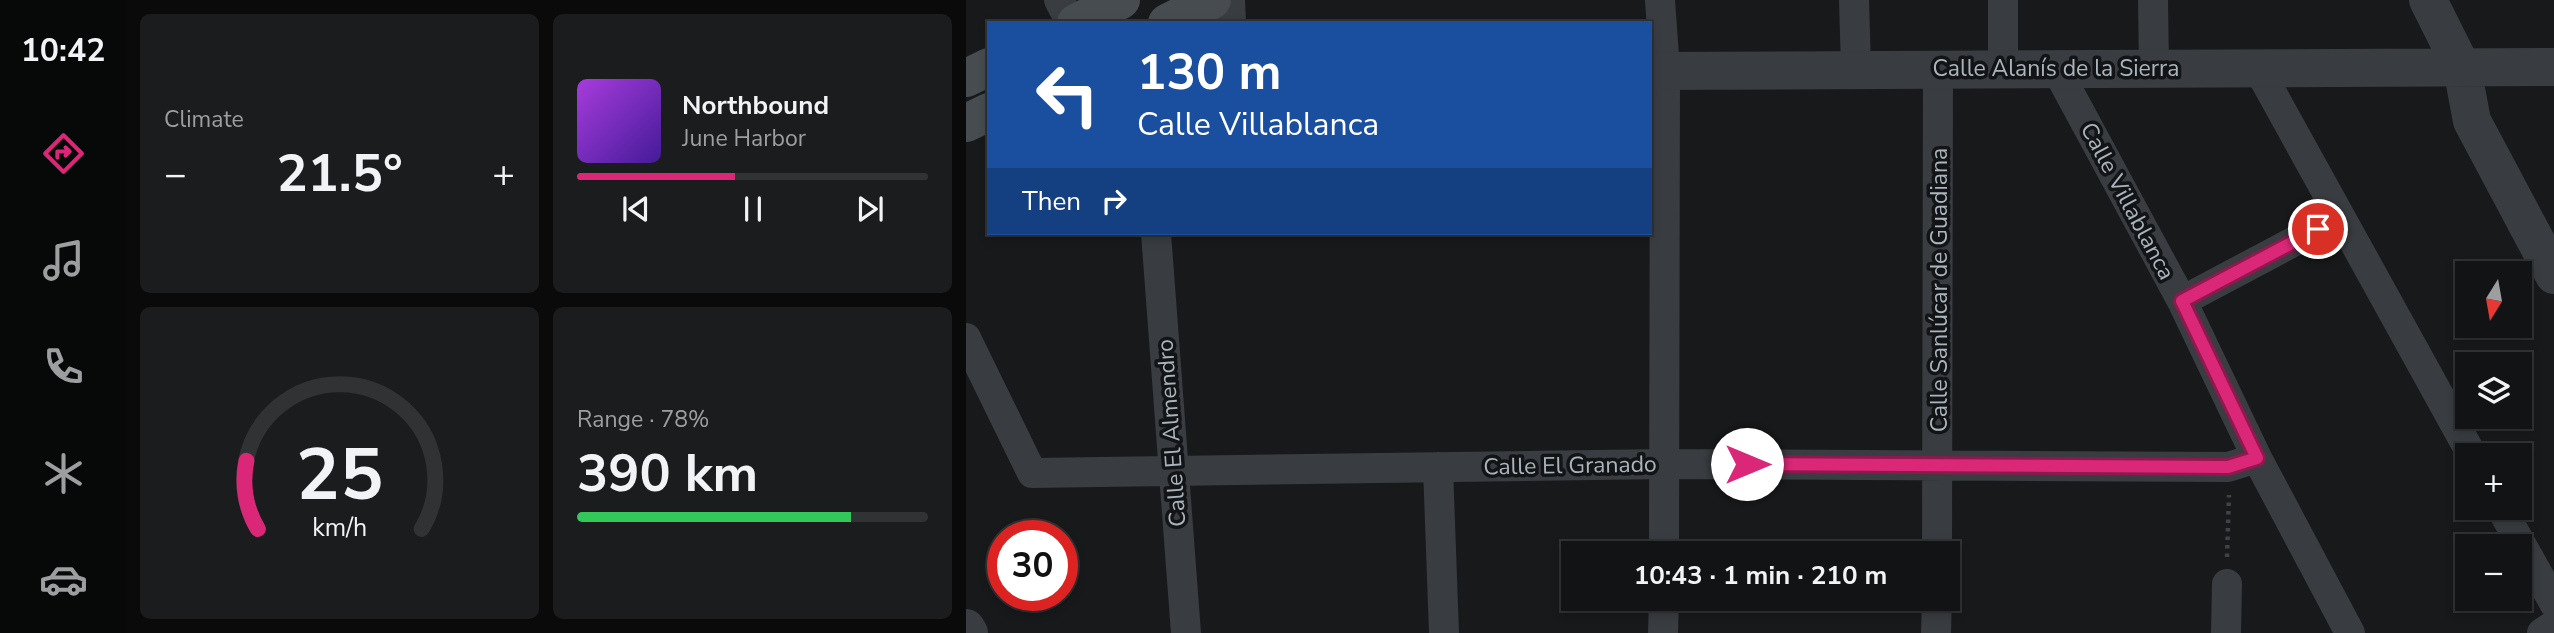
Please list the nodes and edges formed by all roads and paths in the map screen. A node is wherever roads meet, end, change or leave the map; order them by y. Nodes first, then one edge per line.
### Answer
1 (1059, 0) edge
2 (1121, 0) edge
3 (1212, 0) edge
4 (1226, 0) edge
5 (1660, 0) edge
6 (1854, 0) edge
7 (2003, 0) edge
8 (2153, 0) edge
9 (2428, 0) edge
10 (1072, 21) edge
11 (1077, 21) edge
12 (1171, 21) edge
13 (1227, 21) edge
14 (2554, 67) edge
15 (987, 68) edge
16 (1938, 68) junction
17 (2056, 68) junction
18 (2154, 68) junction
19 (2258, 68) junction
20 (2462, 68) junction
21 (1856, 69) junction
22 (2004, 69) junction
23 (1657, 71) edge
24 (966, 78) edge
25 (987, 113) edge
26 (966, 124) edge
27 (2340, 217) junction
28 (1156, 235) edge
29 (2554, 275) edge
30 (2182, 301) junction
31 (966, 338) edge
32 (2465, 443) edge
33 (2257, 458) junction
34 (1665, 464) junction
35 (1939, 464) junction
36 (1438, 467) junction
37 (1174, 471) junction
38 (2229, 488) dead end
39 (2508, 520) edge
40 (1664, 541) edge
41 (1937, 541) edge
42 (2227, 571) joint
43 (2554, 603) edge
44 (1664, 611) edge
45 (1937, 611) edge
46 (2554, 625) edge
47 (966, 628) edge
48 (969, 633) edge
49 (1186, 633) edge
50 (1444, 633) edge
51 (1663, 633) edge
52 (1936, 633) edge
53 (2226, 633) edge
54 (2350, 633) edge
55 (2542, 633) edge

1 - 10 street
2 - 11 main road
3 - 12 main road
4 - 13 street
5 - 23 street
6 - 21 street
7 - 22 street
8 - 18 street
9 - 20 street
14 - 20 street, Calle Alanís de la Sierra
15 - 24 main road
16 - 21 street, Calle Alanís de la Sierra
16 - 22 street, Calle Alanís de la Sierra
16 - 35 street, Calle Sanlúcar de Guadiana
17 - 18 street, Calle Alanís de la Sierra
17 - 22 street, Calle Alanís de la Sierra
17 - 30 street, Calle Villablanca
18 - 19 street, Calle Alanís de la Sierra
19 - 20 street, Calle Alanís de la Sierra
19 - 27 street
20 - 29 street
21 - 23 street, Calle Alanís de la Sierra
23 - 34 street
25 - 26 main road
27 - 30 street
27 - 32 street
28 - 37 street, Calle El Almendro
30 - 33 street, Calle Villablanca
31 - 37 street, Calle El Granado
33 - 35 street, Calle El Granado
33 - 54 street, Calle Villablanca
34 - 35 street, Calle El Granado
34 - 36 street, Calle El Granado
34 - 40 street
35 - 41 street, Calle Sanlúcar de Guadiana
36 - 37 street, Calle El Granado
36 - 50 street
37 - 49 street, Calle El Almendro
38 - 42 path
39 - 43 street
42 - 53 street
44 - 51 street
45 - 52 street
46 - 55 street
47 - 48 street

